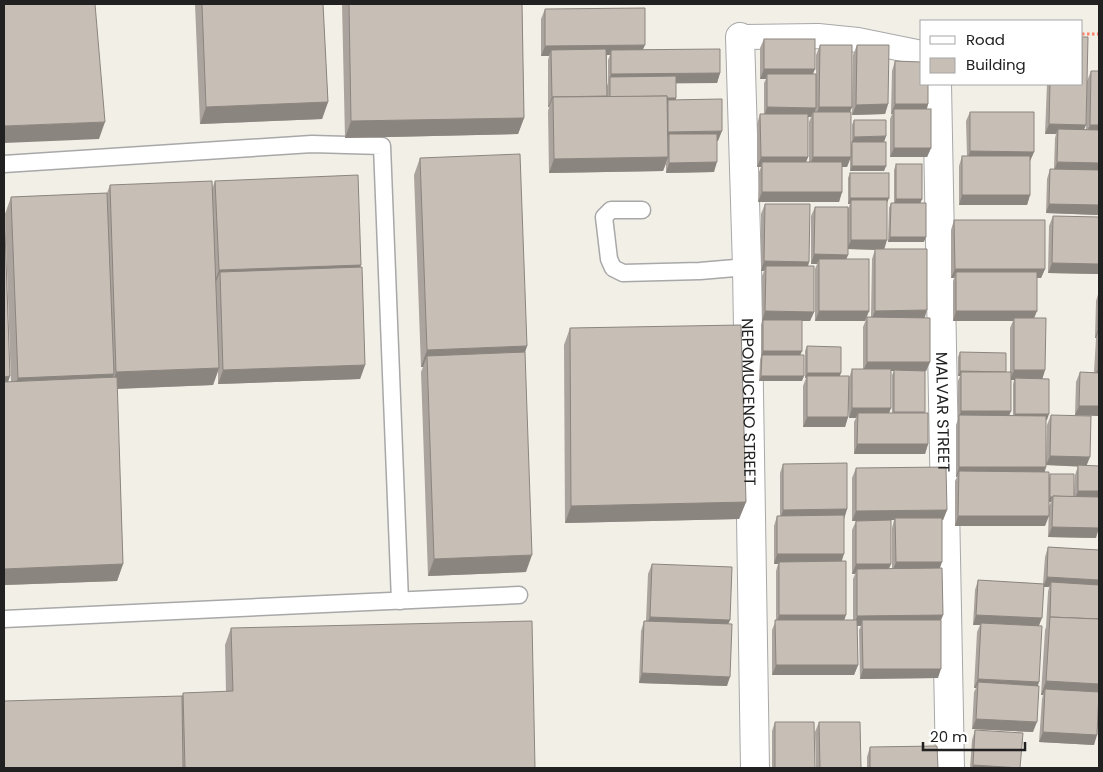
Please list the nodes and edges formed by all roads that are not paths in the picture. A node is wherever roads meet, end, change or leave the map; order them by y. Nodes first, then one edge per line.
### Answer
1 (740, 37) joint
2 (920, 54) edge
3 (937, 85) edge
4 (4, 164) edge
5 (642, 210) dead end
6 (747, 267) junction
7 (519, 595) dead end
8 (400, 601) junction
9 (4, 619) edge
10 (755, 768) edge
11 (950, 768) edge

1 - 2 street
1 - 6 street, NEPOMUCENO STREET
3 - 11 street, MALVAR STREET
4 - 8 lane
5 - 6 lane
6 - 10 street, NEPOMUCENO STREET
7 - 8 lane
8 - 9 lane

